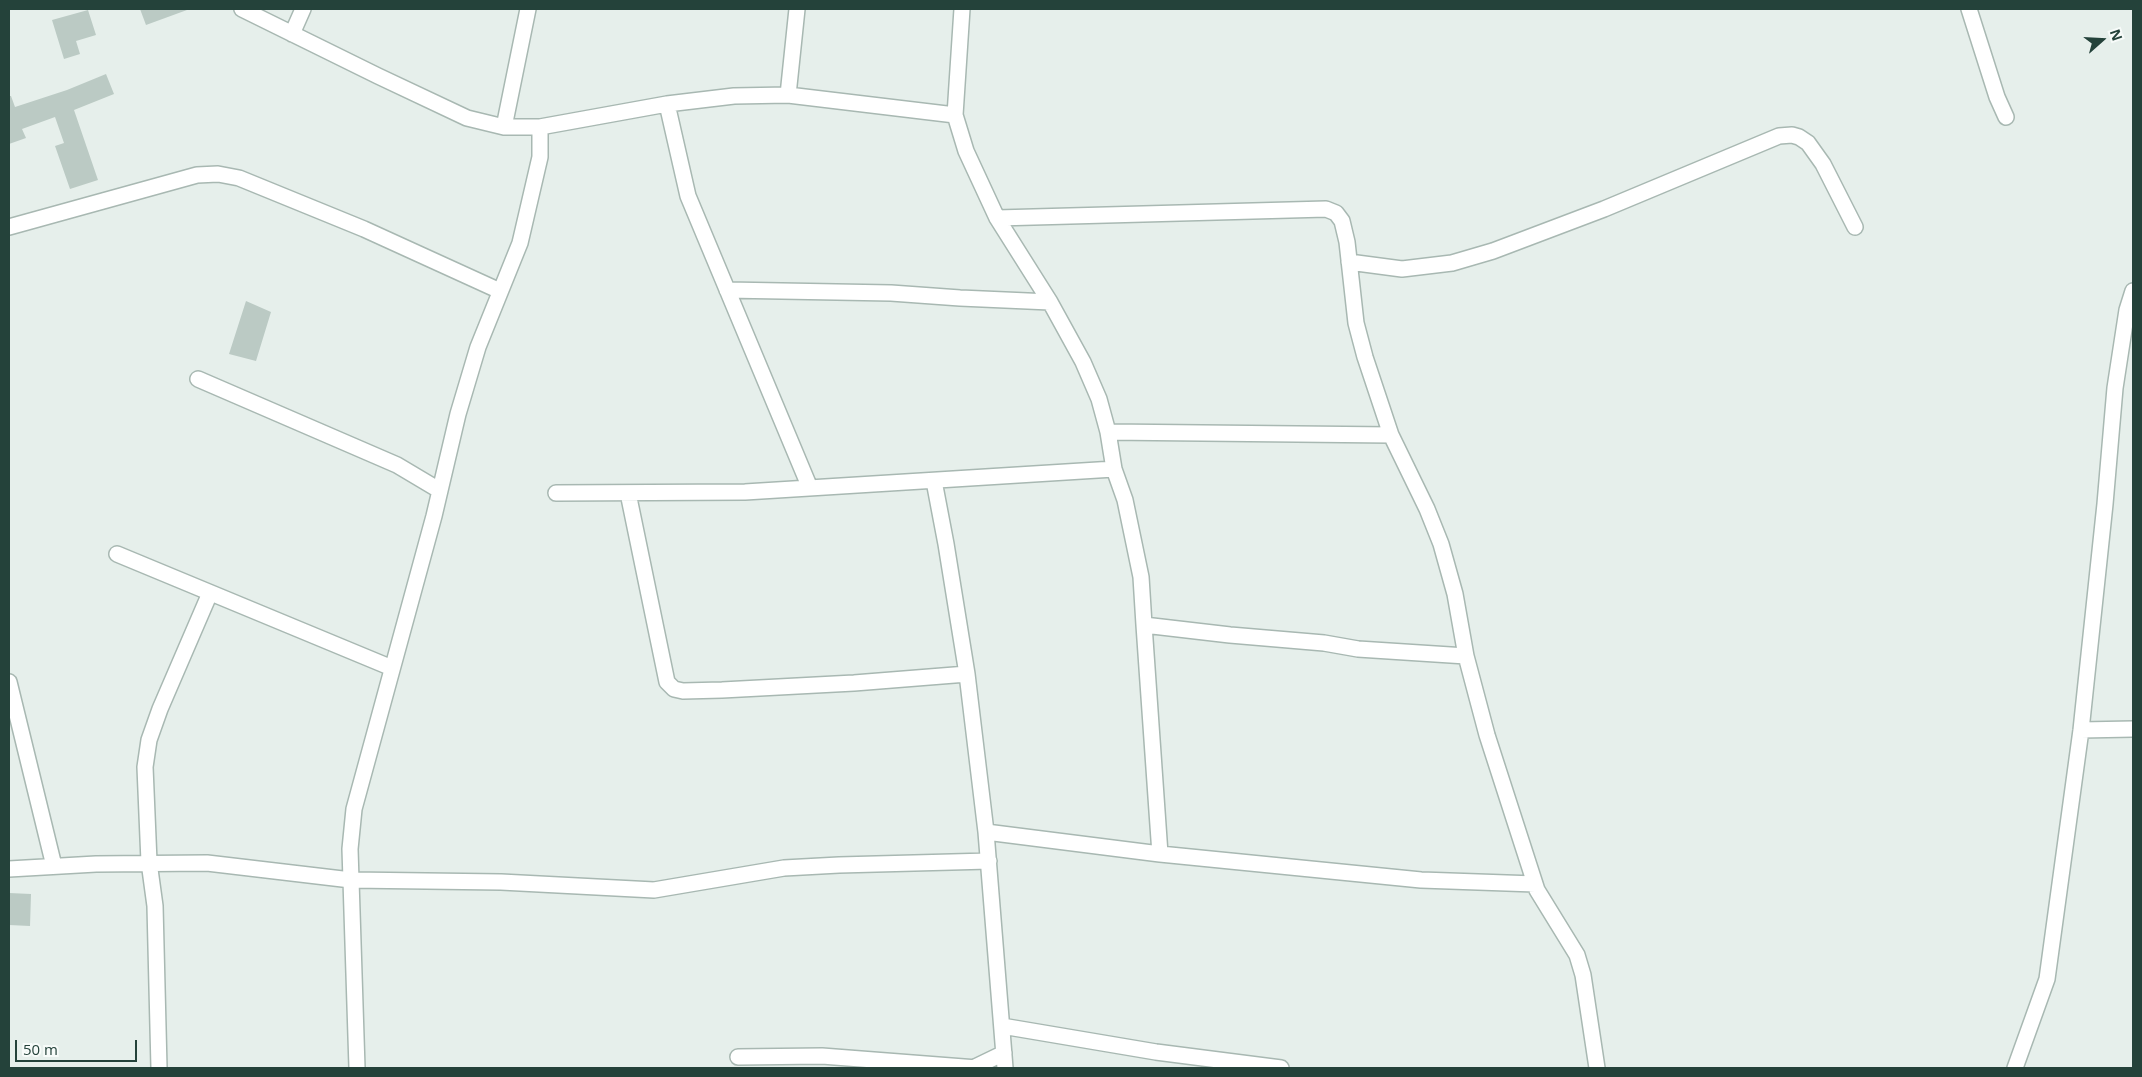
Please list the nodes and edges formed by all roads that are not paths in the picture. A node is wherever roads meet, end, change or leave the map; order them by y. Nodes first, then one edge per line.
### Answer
1 (242, 9) edge
2 (303, 9) edge
3 (528, 9) edge
4 (797, 9) edge
5 (962, 9) edge
6 (1968, 9) edge
7 (292, 34) junction
8 (788, 96) junction
9 (667, 104) junction
10 (955, 115) junction
11 (2006, 117) dead end
12 (504, 127) junction
13 (540, 127) junction
14 (997, 218) junction
15 (9, 227) edge
16 (1855, 227) dead end
17 (1349, 262) junction
18 (727, 290) junction
19 (500, 291) junction
20 (2133, 291) edge
21 (1050, 302) junction
22 (198, 379) dead end
23 (1108, 432) junction
24 (1391, 436) junction
25 (1114, 468) junction
26 (934, 481) junction
27 (810, 488) junction
28 (440, 490) junction
29 (556, 493) dead end
30 (628, 493) junction
31 (117, 554) dead end
32 (210, 593) junction
33 (1144, 625) junction
34 (1466, 656) junction
35 (392, 668) junction
36 (966, 674) junction
37 (9, 682) edge
38 (2133, 729) edge
39 (2081, 730) junction
40 (986, 832) junction
41 (1160, 854) junction
42 (989, 861) junction
43 (150, 862) junction
44 (54, 866) junction
45 (9, 869) edge
46 (351, 880) junction
47 (1534, 884) junction
48 (1002, 1026) junction
49 (738, 1057) dead end
50 (1004, 1061) edge
51 (159, 1068) edge
52 (357, 1068) edge
53 (976, 1068) edge
54 (1281, 1068) edge
55 (1597, 1068) edge
56 (2015, 1068) edge

1 - 7 street
2 - 7 street
3 - 12 street
4 - 8 street
5 - 10 street
6 - 11 street
7 - 12 street
8 - 9 street
8 - 10 street
9 - 13 street
9 - 18 street
10 - 14 street
12 - 13 street
13 - 19 street
14 - 17 street
14 - 21 street
15 - 19 street
16 - 17 street
17 - 24 street
18 - 21 street
18 - 27 street
19 - 28 street
20 - 39 street
21 - 23 street
22 - 28 street
23 - 24 street
23 - 25 street
24 - 34 street
25 - 26 street
25 - 33 street
26 - 27 street
26 - 36 street
27 - 30 street
28 - 35 street
29 - 30 street
30 - 36 street
31 - 32 street
32 - 35 street
32 - 43 street
33 - 34 street
33 - 41 street
34 - 47 street
35 - 46 street
36 - 40 street
37 - 44 street
38 - 39 street
39 - 56 street
40 - 41 street
40 - 42 street
41 - 47 street
42 - 46 street
42 - 48 street
43 - 44 street
43 - 46 street
43 - 51 street
44 - 45 street
46 - 52 street
47 - 55 street
48 - 50 street
48 - 54 street
49 - 53 street
50 - 53 street

